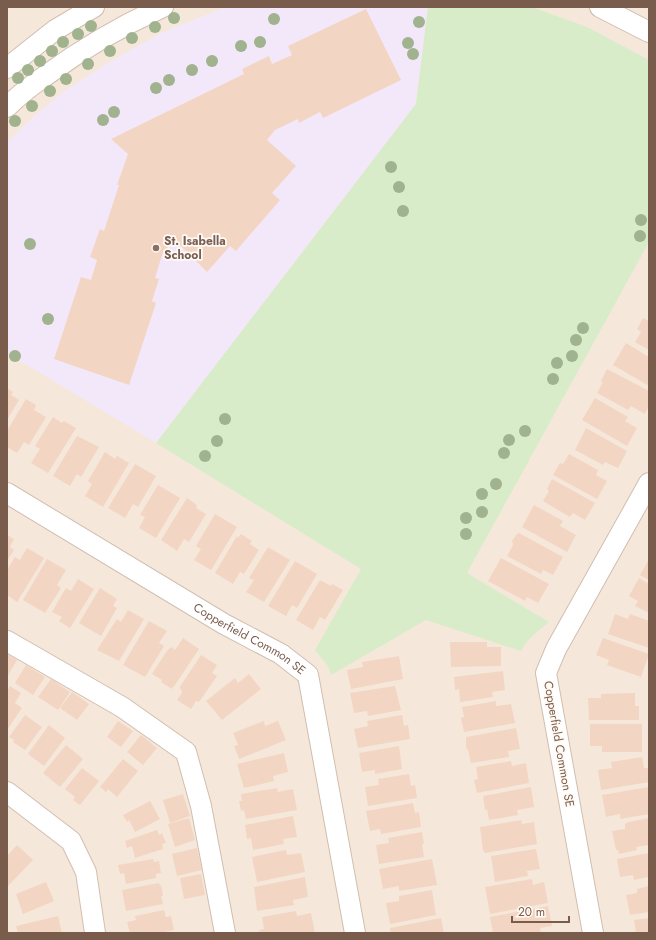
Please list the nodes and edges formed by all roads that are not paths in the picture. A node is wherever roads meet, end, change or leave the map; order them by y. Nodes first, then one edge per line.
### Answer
1 (94, 7) edge
2 (163, 7) edge
3 (606, 8) edge
4 (636, 14) edge
5 (649, 32) edge
6 (7, 68) edge
7 (7, 107) edge
8 (649, 483) edge
9 (7, 493) edge
10 (7, 641) edge
11 (7, 792) edge
12 (95, 933) edge
13 (225, 933) edge
14 (355, 933) edge
15 (593, 933) edge

1 - 6 street
2 - 7 street
3 - 4 street
4 - 5 street
8 - 15 street, Copperfield Common SE
9 - 14 street, Copperfield Common SE
10 - 13 street
11 - 12 street

